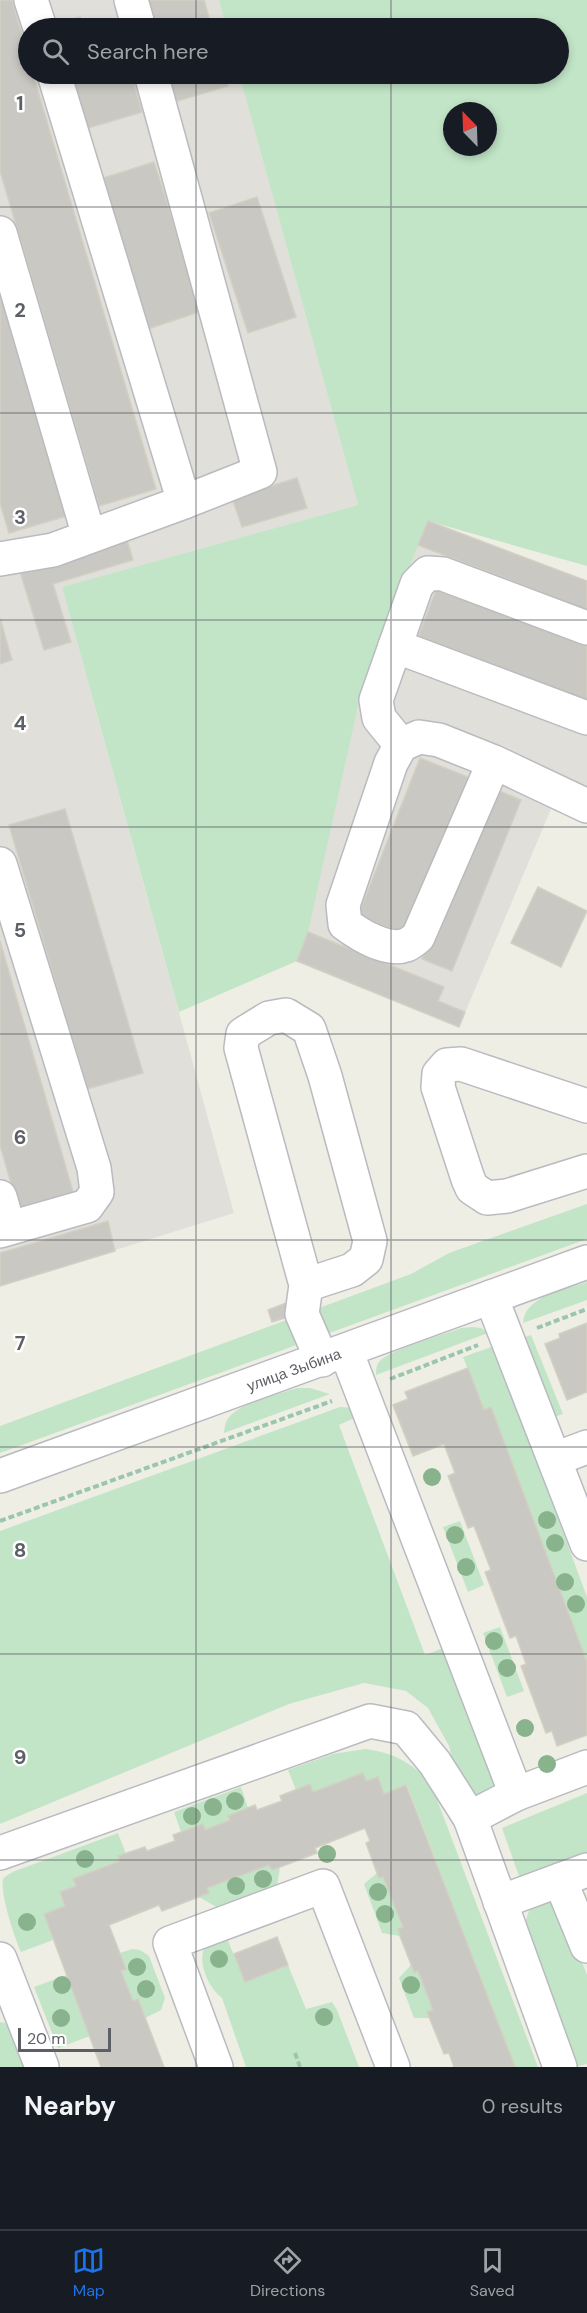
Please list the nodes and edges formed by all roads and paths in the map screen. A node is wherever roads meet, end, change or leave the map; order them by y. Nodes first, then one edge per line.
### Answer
1 (31, 0) edge
2 (132, 0) edge
3 (37, 18) edge
4 (136, 18) edge
5 (57, 84) edge
6 (155, 84) edge
7 (0, 233) edge
8 (184, 502) junction
9 (89, 536) junction
10 (0, 558) edge
11 (587, 628) edge
12 (395, 646) junction
13 (587, 718) edge
14 (401, 745) junction
15 (494, 762) junction
16 (587, 806) edge
17 (0, 864) edge
18 (587, 1106) edge
19 (587, 1171) edge
20 (0, 1197) edge
21 (4, 1229) edge
22 (587, 1262) edge
23 (306, 1285) junction
24 (491, 1297) junction
25 (587, 1309) edge
26 (507, 1336) junction
27 (334, 1355) junction
28 (361, 1390) junction
29 (587, 1447) edge
30 (555, 1460) junction
31 (0, 1476) edge
32 (0, 1521) edge
33 (587, 1544) edge
34 (587, 1767) edge
35 (516, 1794) junction
36 (470, 1818) junction
37 (0, 1853) edge
38 (574, 1875) edge
39 (500, 1902) junction
40 (587, 1946) edge
41 (0, 1959) edge
42 (8, 2000) edge
43 (295, 2053) dead end
44 (42, 2067) edge
45 (216, 2067) edge
46 (300, 2067) edge
47 (393, 2067) edge
48 (560, 2067) edge

1 - 3 street
2 - 4 street
5 - 8 street
6 - 8 street
7 - 9 street
8 - 9 street
9 - 10 street
11 - 12 street
12 - 13 street
12 - 14 street
14 - 15 street
14 - 15 street
15 - 16 street
17 - 21 street
18 - 19 street
20 - 21 street
22 - 24 street, улица Зыбина
23 - 23 street
23 - 27 street
24 - 26 street
24 - 27 street, улица Зыбина
25 - 26 path
26 - 28 path
26 - 30 street
27 - 28 street
27 - 31 street, улица Зыбина
28 - 32 path
28 - 35 street
29 - 30 street
30 - 33 street
34 - 35 street
35 - 36 street
36 - 37 street
36 - 39 street
38 - 39 street
38 - 40 street
39 - 48 street
41 - 42 street
42 - 44 street
43 - 46 path
45 - 47 street

